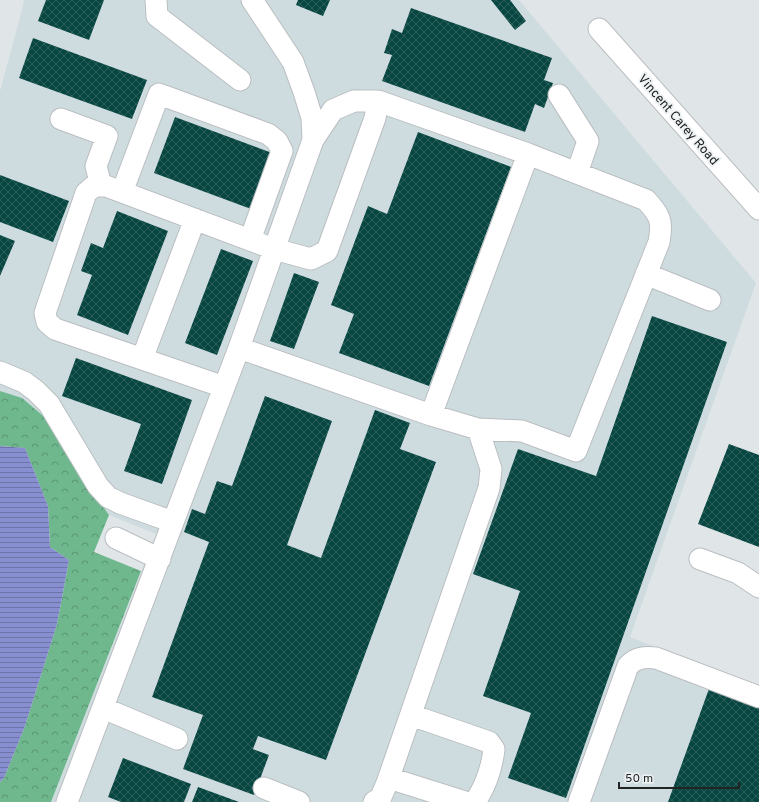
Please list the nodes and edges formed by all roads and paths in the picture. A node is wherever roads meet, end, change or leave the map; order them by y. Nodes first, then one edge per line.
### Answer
1 (156, 0) edge
2 (252, 0) edge
3 (599, 29) dead end
4 (240, 80) dead end
5 (559, 95) dead end
6 (378, 101) junction
7 (61, 119) dead end
8 (313, 140) junction
9 (528, 154) junction
10 (577, 173) junction
11 (101, 186) junction
12 (122, 192) junction
13 (759, 209) edge
14 (195, 219) junction
15 (250, 240) junction
16 (274, 250) junction
17 (646, 274) junction
18 (710, 300) dead end
19 (239, 348) junction
20 (142, 359) junction
21 (0, 372) edge
22 (224, 387) junction
23 (431, 415) junction
24 (478, 430) junction
25 (173, 522) junction
26 (116, 538) dead end
27 (160, 559) junction
28 (700, 559) dead end
29 (759, 587) edge
30 (759, 697) edge
31 (103, 708) junction
32 (411, 715) junction
33 (177, 739) dead end
34 (389, 778) junction
35 (264, 788) dead end
36 (67, 802) edge
37 (299, 802) edge
38 (374, 802) edge
39 (466, 802) edge
40 (471, 802) edge
41 (579, 802) edge

1 - 4 street
2 - 8 street
3 - 13 street, Vincent Carey Road
5 - 10 street
6 - 8 street
6 - 9 street
6 - 16 street
7 - 11 street
8 - 16 street
9 - 10 street
9 - 23 street
10 - 17 street
11 - 12 street
11 - 20 street
12 - 14 street
12 - 15 street
14 - 15 street
14 - 20 street
15 - 16 street
16 - 19 street
17 - 18 street
17 - 24 street
19 - 22 street
19 - 23 street
20 - 22 street
21 - 25 street
22 - 25 street
23 - 24 street
24 - 32 street
25 - 27 street
26 - 27 street
27 - 31 street
28 - 29 street
30 - 41 street
31 - 33 street
31 - 36 street
32 - 34 street
32 - 40 street
34 - 38 street
34 - 39 street
35 - 37 street

